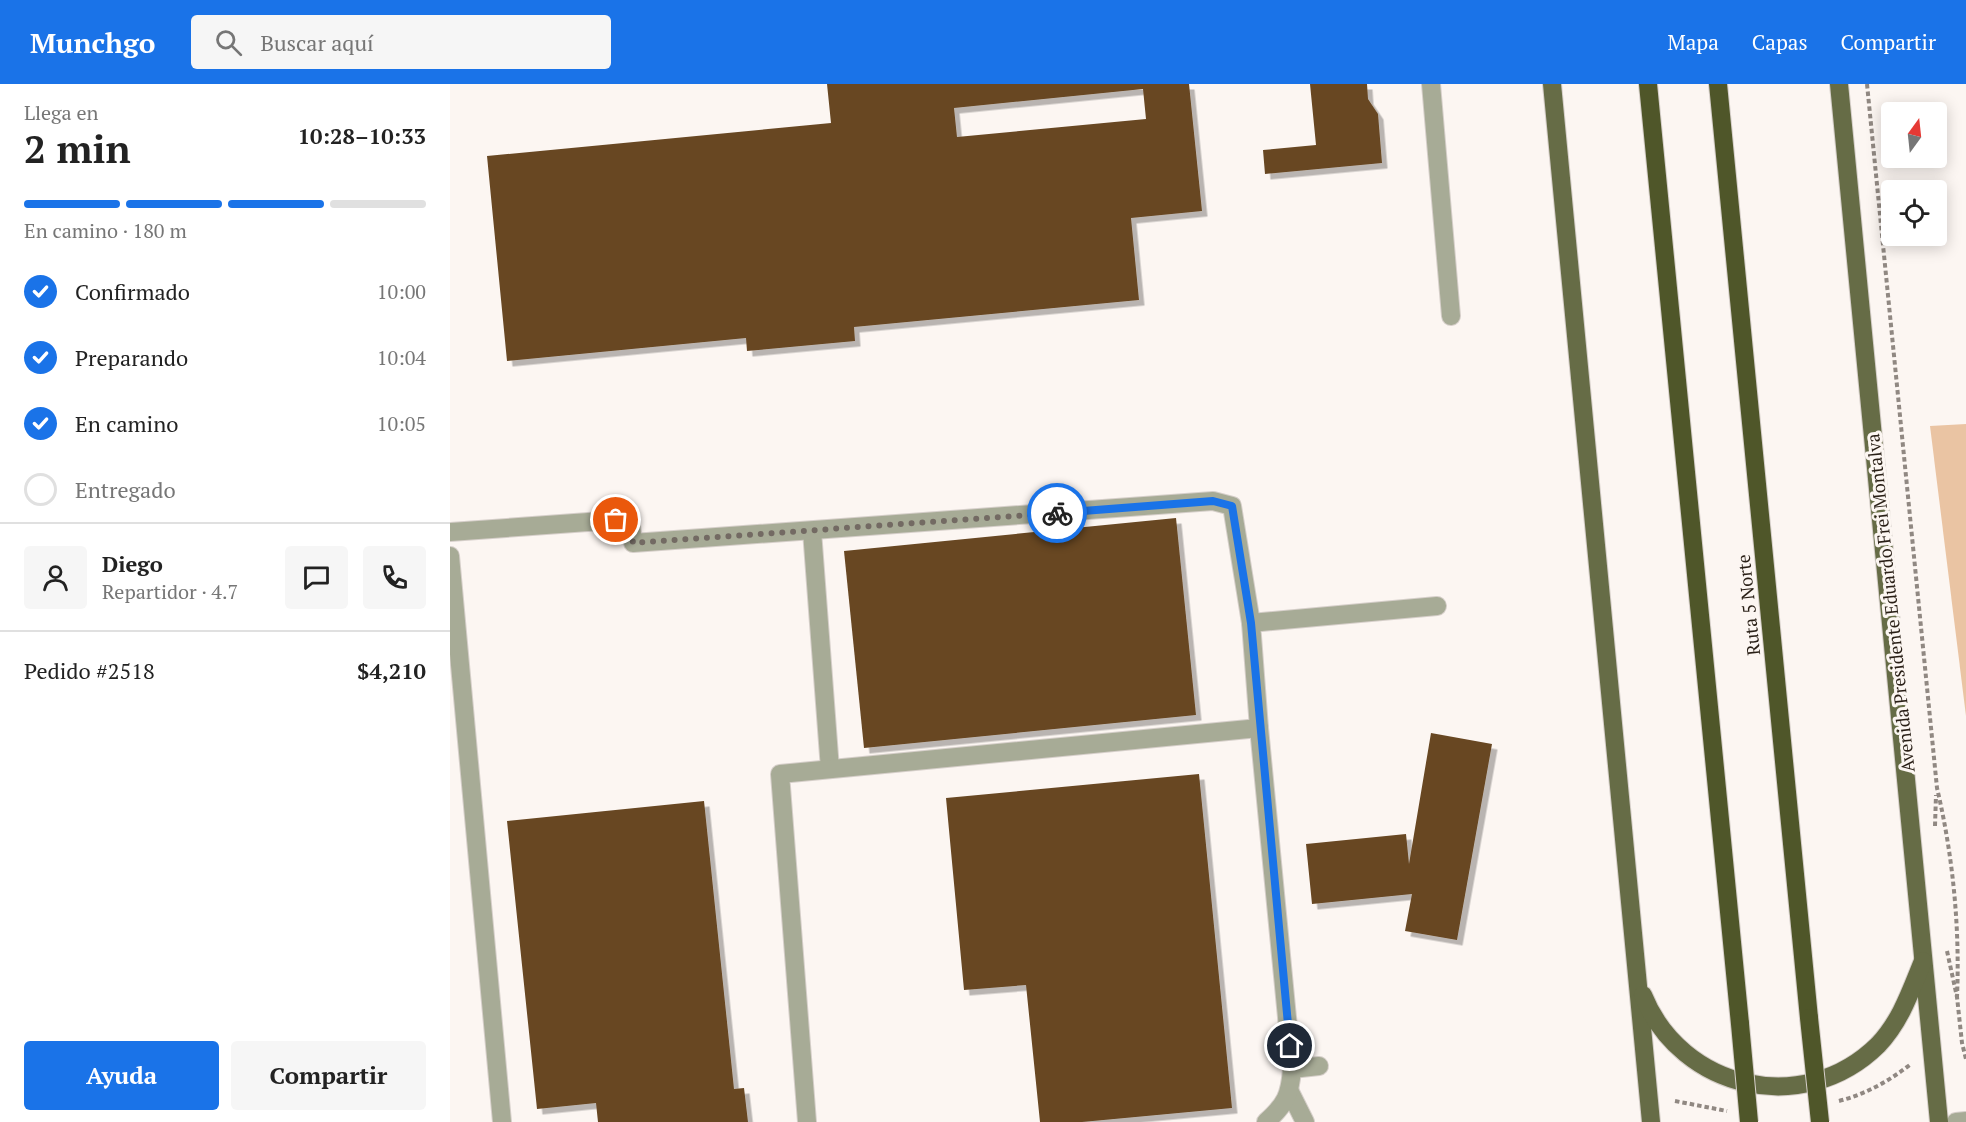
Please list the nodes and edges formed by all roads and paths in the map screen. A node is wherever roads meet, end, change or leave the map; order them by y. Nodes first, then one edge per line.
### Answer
1 (1431, 84) edge
2 (1552, 84) edge
3 (1648, 84) edge
4 (1718, 84) edge
5 (1839, 84) edge
6 (1867, 84) edge
7 (1451, 316) dead end
8 (812, 531) junction
9 (450, 532) edge
10 (450, 556) edge
11 (1437, 606) dead end
12 (1251, 623) junction
13 (1259, 728) junction
14 (830, 769) junction
15 (1937, 788) junction
16 (1936, 836) dead end
17 (1947, 949) dead end
18 (1924, 957) junction
19 (1636, 977) junction
20 (1957, 997) junction
21 (1966, 1059) edge
22 (1318, 1066) dead end
23 (1292, 1069) junction
24 (1290, 1092) junction
25 (1966, 1121) edge
26 (502, 1122) edge
27 (807, 1122) edge
28 (1266, 1122) edge
29 (1305, 1122) edge
30 (1651, 1122) edge
31 (1749, 1122) edge
32 (1820, 1122) edge
33 (1940, 1122) edge
34 (1956, 1122) edge

1 - 7 street
2 - 19 main road
3 - 31 highway, bridge
4 - 32 highway, Ruta 5 Norte, bridge
5 - 18 main road, Avenida Presidente Eduardo Frei Montalva
6 - 15 path
8 - 9 street
8 - 12 street
8 - 14 street
10 - 26 street
11 - 12 street
12 - 13 street
13 - 14 street
13 - 23 street
14 - 27 street
15 - 16 path
15 - 20 path
17 - 20 path
18 - 19 main road
18 - 33 main road, Avenida Presidente Eduardo Frei Montalva
19 - 30 main road
20 - 21 path
22 - 23 street
23 - 24 street
24 - 28 street
24 - 29 street
25 - 34 street

